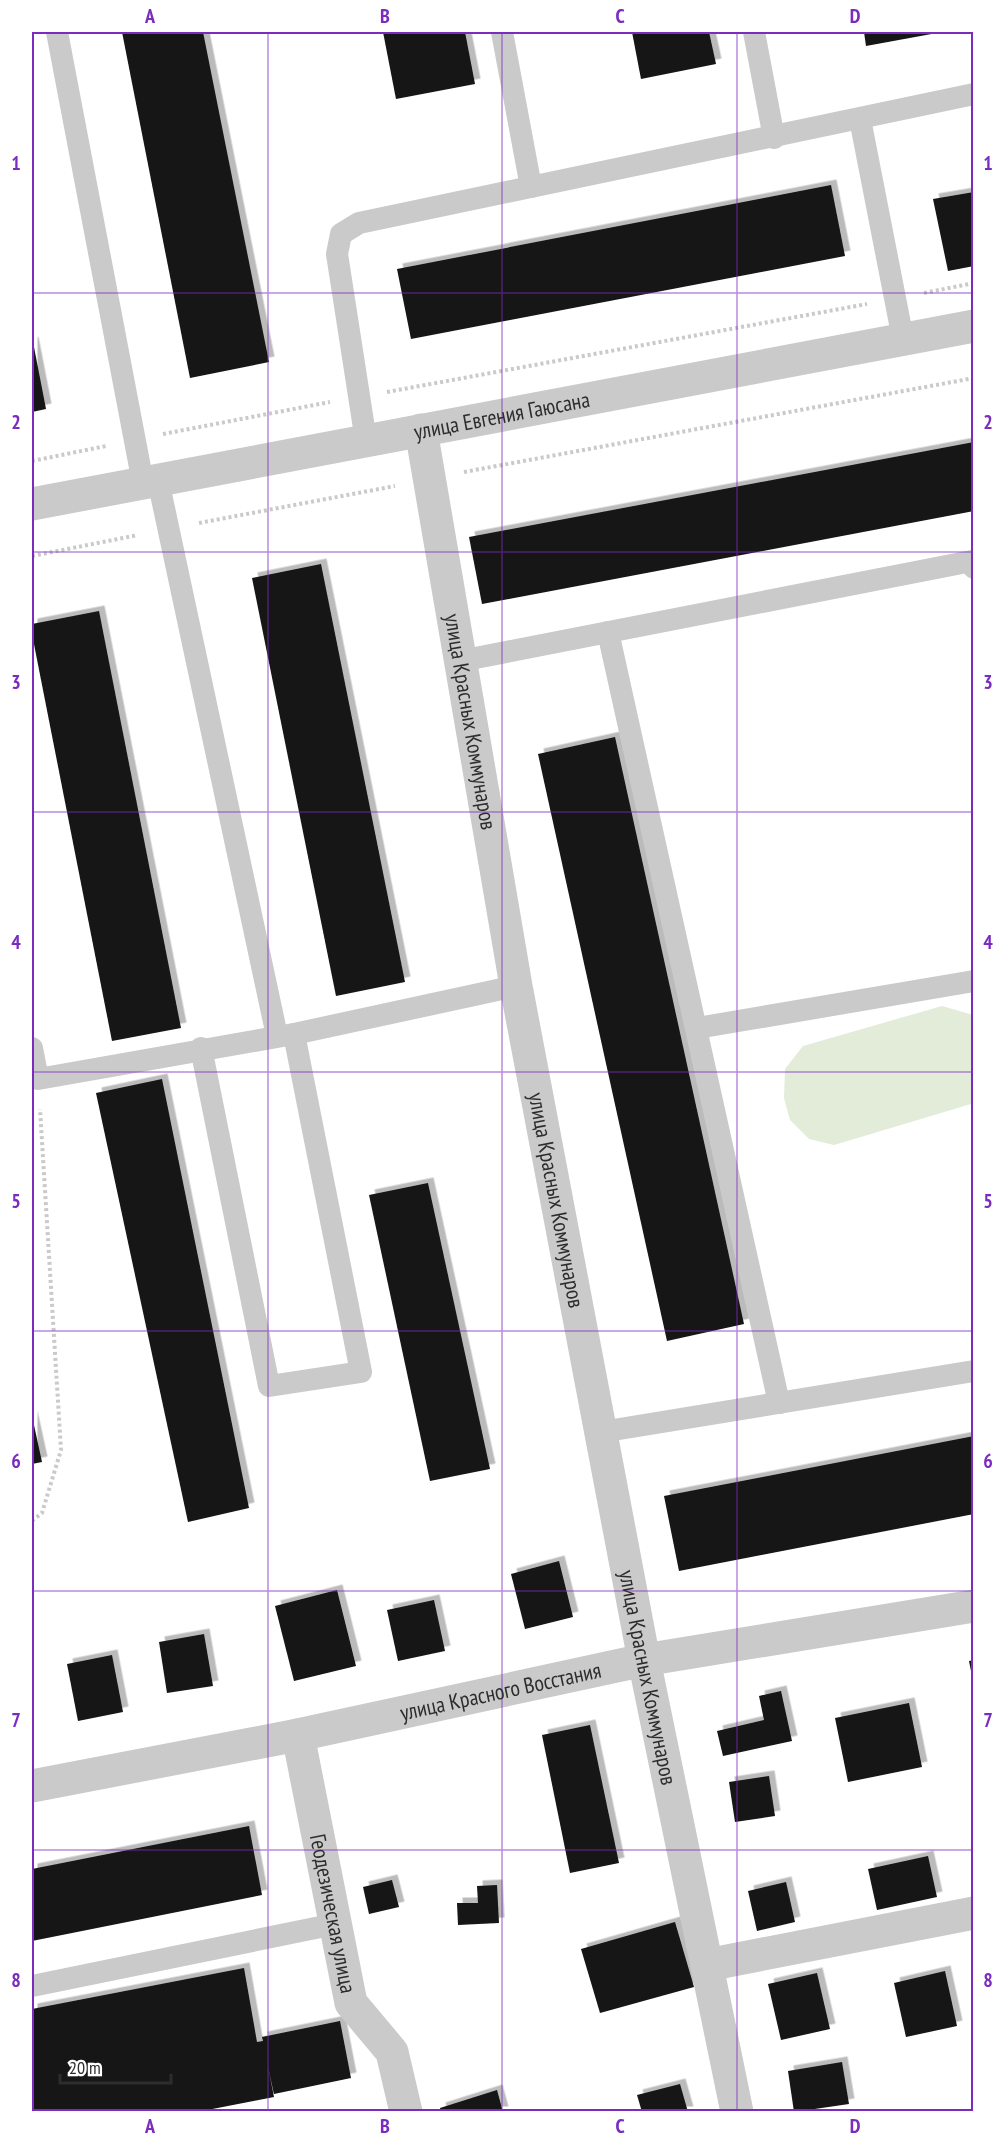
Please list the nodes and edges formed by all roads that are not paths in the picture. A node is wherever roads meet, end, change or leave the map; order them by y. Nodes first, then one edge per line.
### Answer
1 (57, 32) edge
2 (502, 32) edge
3 (754, 32) edge
4 (974, 94) edge
5 (860, 119) junction
6 (774, 138) junction
7 (531, 187) junction
8 (974, 326) edge
9 (903, 339) junction
10 (421, 430) junction
11 (366, 441) junction
12 (150, 482) junction
13 (32, 504) edge
14 (974, 568) edge
15 (608, 632) junction
16 (460, 660) junction
17 (974, 981) edge
18 (516, 986) junction
19 (697, 1028) junction
20 (286, 1035) junction
21 (32, 1048) edge
22 (201, 1048) junction
23 (974, 1371) edge
24 (779, 1402) junction
25 (601, 1432) junction
26 (974, 1606) edge
27 (644, 1660) junction
28 (298, 1735) junction
29 (32, 1786) edge
30 (974, 1913) edge
31 (335, 1924) junction
32 (707, 1965) junction
33 (32, 1986) edge
34 (406, 2112) edge
35 (737, 2112) edge

1 - 12 lane
2 - 7 lane
3 - 6 lane
4 - 5 lane
5 - 6 lane
5 - 9 lane
6 - 7 lane
7 - 11 lane
8 - 9 street, улица Евгения Гаюсана
9 - 10 street, улица Евгения Гаюсана
10 - 11 street, улица Евгения Гаюсана
10 - 16 street, улица Красных Коммунаров
11 - 12 street, улица Евгения Гаюсана
12 - 13 street, улица Евгения Гаюсана
12 - 20 lane
14 - 15 lane
15 - 16 lane
15 - 19 lane
16 - 18 street, улица Красных Коммунаров
17 - 19 lane
18 - 20 lane
18 - 25 street, улица Красных Коммунаров
19 - 24 lane
20 - 22 lane
20 - 22 lane
21 - 22 lane
23 - 24 lane
24 - 25 lane
25 - 27 street, улица Красных Коммунаров
26 - 27 street, улица Красного Восстания
27 - 28 street, улица Красного Восстания
27 - 32 street, улица Красных Коммунаров
28 - 29 street, улица Красного Восстания
28 - 31 street, Геодезическая улица
30 - 32 street
31 - 33 lane
31 - 34 street, Геодезическая улица
32 - 35 street, улица Красных Коммунаров

